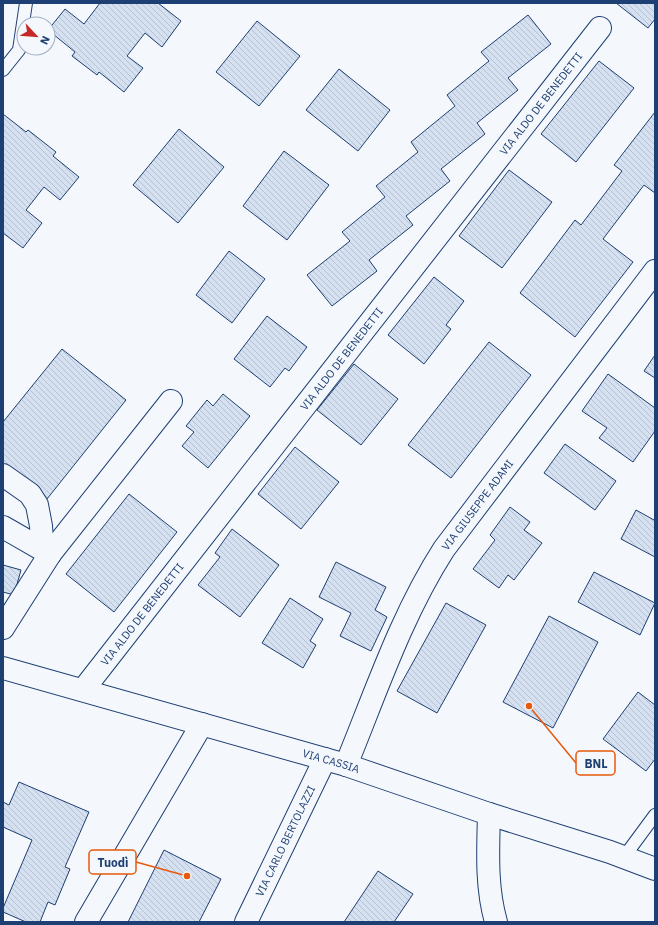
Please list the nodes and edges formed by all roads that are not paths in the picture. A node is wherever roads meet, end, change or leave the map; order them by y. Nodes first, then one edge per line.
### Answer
1 (26, 3) edge
2 (600, 28) dead end
3 (3, 70) edge
4 (655, 271) edge
5 (171, 401) dead end
6 (3, 475) edge
7 (3, 527) edge
8 (50, 554) junction
9 (3, 628) edge
10 (3, 668) edge
11 (83, 690) junction
12 (202, 724) junction
13 (336, 762) junction
14 (489, 814) junction
15 (655, 815) edge
16 (624, 857) junction
17 (655, 869) edge
18 (86, 922) edge
19 (246, 922) edge
20 (496, 922) edge

1 - 3 lane
2 - 11 street, VIA ALDO DE BENEDETTI
4 - 13 street, VIA GIUSEPPE ADAMI
5 - 8 street
6 - 8 street
7 - 8 street
8 - 9 street
10 - 11 street, VIA CASSIA
11 - 12 street, VIA CASSIA
12 - 13 street, VIA CASSIA
12 - 18 street
13 - 14 street, VIA CASSIA
13 - 19 street, VIA CARLO BERTOLAZZI
14 - 16 street, VIA CASSIA
14 - 20 street
15 - 16 lane
16 - 17 street, VIA CASSIA

